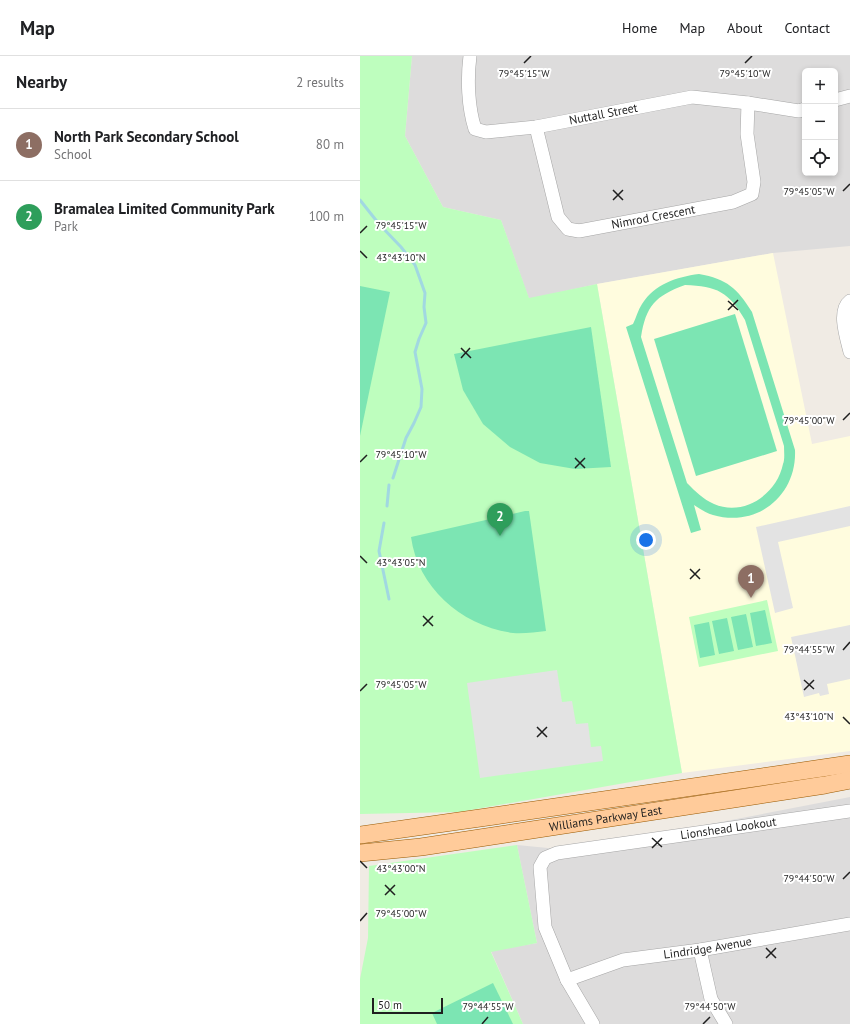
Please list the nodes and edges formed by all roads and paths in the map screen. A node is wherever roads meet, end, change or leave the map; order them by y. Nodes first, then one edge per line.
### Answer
1 (470, 56) edge
2 (850, 96) edge
3 (838, 99) edge
4 (748, 103) junction
5 (802, 110) edge
6 (536, 127) junction
7 (850, 301) edge
8 (850, 352) edge
9 (850, 764) edge
10 (850, 780) edge
11 (850, 811) edge
12 (360, 835) edge
13 (360, 853) edge
14 (850, 924) edge
15 (700, 950) junction
16 (568, 980) junction
17 (593, 1024) edge
18 (726, 1024) edge

1 - 6 street, Nuttall Street
2 - 3 street
4 - 5 street, Nuttall Street
4 - 6 street, Nuttall Street
4 - 6 street, Nimrod Crescent
7 - 8 street
9 - 12 main road, Williams Parkway East
10 - 13 main road, Williams Parkway East
11 - 16 street, Lionshead Lookout
14 - 15 street, Lindridge Avenue
15 - 16 street, Lindridge Avenue
15 - 18 street
16 - 17 street, Lionshead Lookout

